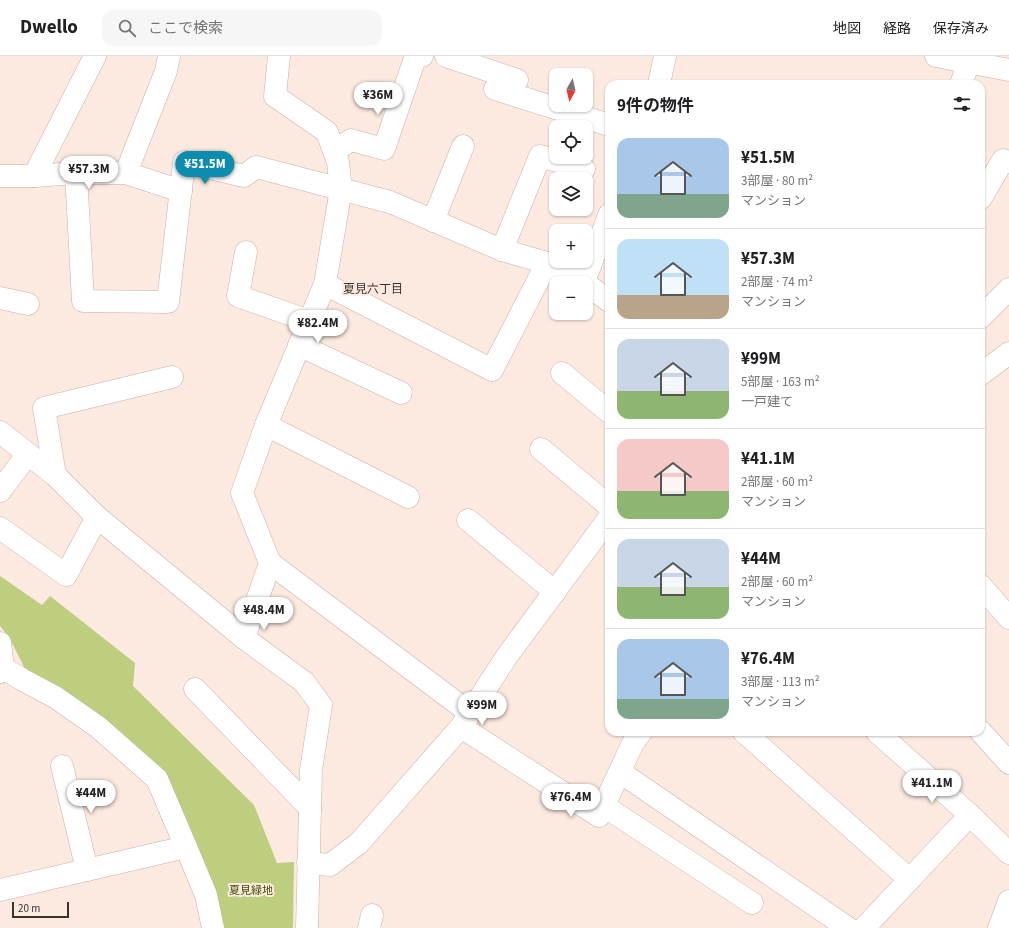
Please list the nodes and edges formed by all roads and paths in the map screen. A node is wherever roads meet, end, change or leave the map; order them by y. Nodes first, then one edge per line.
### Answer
1 (95, 56) edge
2 (169, 56) edge
3 (279, 56) edge
4 (446, 56) edge
5 (665, 56) edge
6 (936, 56) edge
7 (419, 57) edge
8 (969, 62) junction
9 (1009, 70) edge
10 (517, 80) dead end
11 (660, 80) edge
12 (962, 80) edge
13 (495, 89) dead end
14 (605, 124) edge
15 (463, 146) dead end
16 (334, 151) junction
17 (1009, 162) edge
18 (584, 169) dead end
19 (126, 172) junction
20 (76, 173) junction
21 (0, 176) edge
22 (34, 176) junction
23 (341, 189) junction
24 (181, 191) junction
25 (985, 191) edge
26 (433, 221) junction
27 (605, 226) edge
28 (502, 250) junction
29 (246, 252) dead end
30 (547, 263) junction
31 (572, 276) edge
32 (587, 276) edge
33 (325, 284) junction
34 (593, 289) edge
35 (1009, 289) edge
36 (0, 298) edge
37 (605, 298) edge
38 (28, 304) dead end
39 (985, 313) edge
40 (309, 321) junction
41 (299, 345) junction
42 (1009, 354) edge
43 (985, 371) edge
44 (562, 373) dead end
45 (172, 377) dead end
46 (401, 393) dead end
47 (605, 409) edge
48 (266, 425) junction
49 (0, 432) edge
50 (541, 449) dead end
51 (28, 454) junction
52 (55, 475) junction
53 (0, 491) edge
54 (408, 497) dead end
55 (605, 503) edge
56 (97, 517) junction
57 (468, 520) dead end
58 (605, 523) edge
59 (0, 528) edge
60 (270, 563) junction
61 (985, 591) edge
62 (555, 592) junction
63 (1009, 618) edge
64 (244, 638) junction
65 (0, 643) edge
66 (1, 669) edge
67 (195, 689) dead end
68 (465, 720) junction
69 (638, 736) edge
70 (748, 736) edge
71 (881, 736) edge
72 (985, 736) edge
73 (1009, 763) edge
74 (62, 766) dead end
75 (620, 772) junction
76 (604, 806) junction
77 (310, 808) junction
78 (970, 815) junction
79 (186, 846) junction
80 (1009, 853) edge
81 (308, 863) junction
82 (87, 870) junction
83 (909, 879) junction
84 (0, 890) edge
85 (1009, 901) edge
86 (752, 903) dead end
87 (1002, 927) edge
88 (213, 928) edge
89 (307, 928) edge
90 (848, 928) edge
91 (864, 928) edge

1 - 22 street
2 - 19 street
3 - 16 street
4 - 10 street
5 - 11 street
6 - 8 street
7 - 16 street
8 - 9 street
8 - 12 street
13 - 14 street
15 - 26 street
16 - 23 street
17 - 25 street
18 - 28 street
19 - 20 street
19 - 24 street
20 - 22 street
20 - 24 street
21 - 22 street
23 - 24 street
23 - 26 street
23 - 33 street
26 - 28 street
27 - 32 street
28 - 30 street
29 - 40 street
30 - 31 street
30 - 33 street
33 - 40 street
34 - 37 street
35 - 39 street
36 - 38 street
40 - 41 street
41 - 46 street
41 - 48 street
42 - 43 street
44 - 47 street
45 - 52 street
48 - 54 street
48 - 60 street
49 - 51 street
50 - 55 street
51 - 52 street
51 - 53 street
52 - 56 street
56 - 59 street
56 - 64 street
57 - 62 street
58 - 62 street
60 - 64 street
60 - 68 street
61 - 63 street
62 - 68 street
64 - 77 street
65 - 66 street
66 - 79 street
67 - 77 street
68 - 76 street
68 - 81 street
69 - 75 street
70 - 83 street
71 - 78 street
72 - 73 street
74 - 82 street
75 - 76 street
75 - 90 street
76 - 86 street
77 - 81 street
78 - 80 street
78 - 83 street
79 - 82 street
79 - 88 street
81 - 89 street
82 - 84 street
83 - 91 street
85 - 87 street

